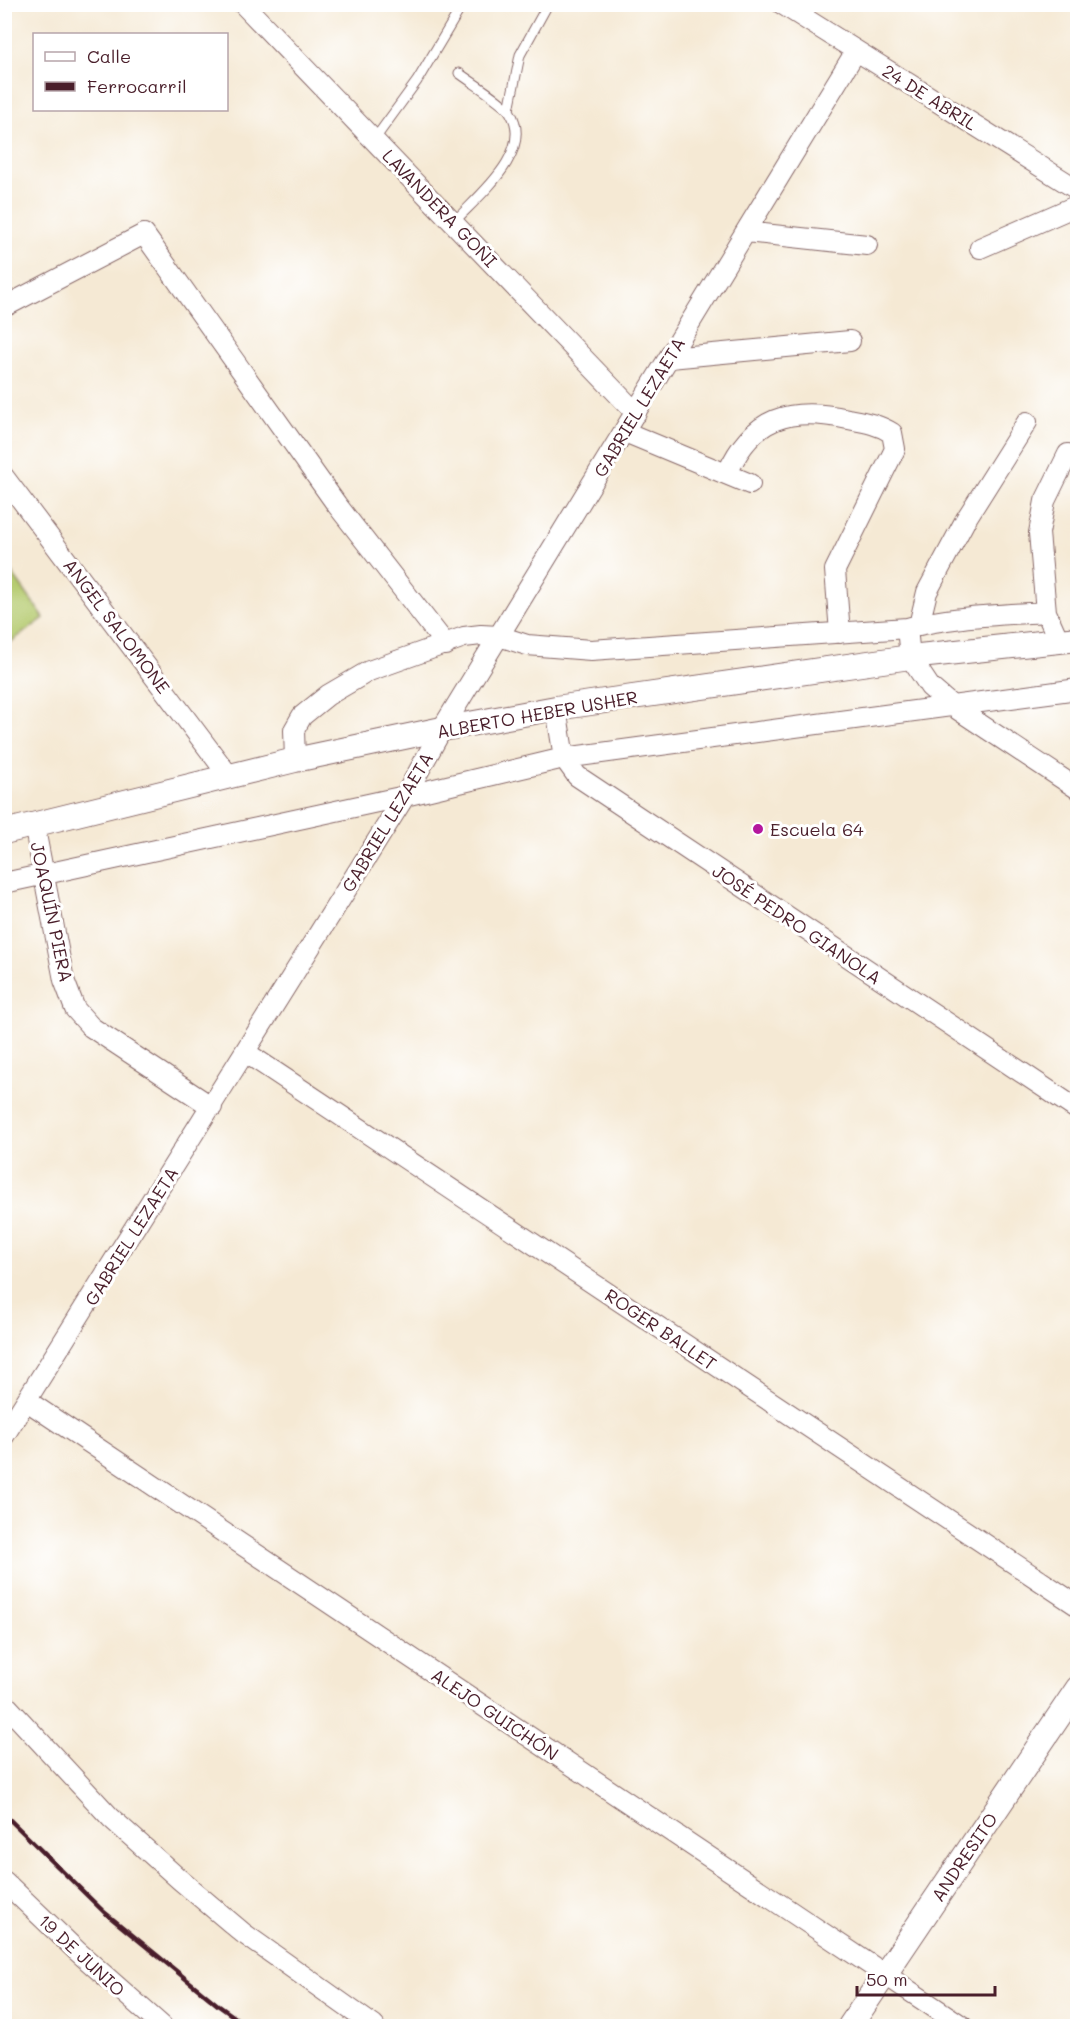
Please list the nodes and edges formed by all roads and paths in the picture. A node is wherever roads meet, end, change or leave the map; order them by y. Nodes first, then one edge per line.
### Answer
1 (243, 4) edge
2 (463, 4) edge
3 (548, 4) edge
4 (782, 4) edge
5 (856, 51) junction
6 (459, 73) dead end
7 (509, 110) junction
8 (374, 140) junction
9 (1077, 190) edge
10 (1077, 205) edge
11 (454, 222) junction
12 (746, 232) junction
13 (867, 245) dead end
14 (980, 248) dead end
15 (4, 307) edge
16 (850, 341) dead end
17 (670, 358) junction
18 (636, 413) junction
19 (1027, 422) dead end
20 (625, 432) junction
21 (1068, 454) dead end
22 (727, 474) junction
23 (4, 477) edge
24 (750, 484) dead end
25 (1046, 612) junction
26 (913, 626) junction
27 (840, 633) junction
28 (499, 636) junction
29 (1068, 640) edge
30 (446, 645) junction
31 (910, 657) junction
32 (1077, 689) edge
33 (951, 705) junction
34 (556, 708) junction
35 (442, 729) junction
36 (564, 758) junction
37 (295, 760) junction
38 (230, 776) junction
39 (1077, 789) edge
40 (405, 796) junction
41 (33, 824) junction
42 (4, 832) edge
43 (44, 873) junction
44 (4, 883) edge
45 (245, 1052) junction
46 (212, 1107) junction
47 (1077, 1110) edge
48 (27, 1401) junction
49 (4, 1436) edge
50 (1077, 1606) edge
51 (1077, 1688) edge
52 (4, 1703) edge
53 (4, 1881) edge
54 (885, 1974) junction
55 (162, 2026) edge
56 (374, 2026) edge
57 (850, 2026) edge
58 (962, 2026) edge

1 - 8 street, LAVANDERA GOÑI
2 - 8 lane
3 - 7 lane
4 - 5 street, 24 DE ABRIL
5 - 9 street, 24 DE ABRIL
5 - 12 street, GABRIEL LEZAETA
6 - 7 lane
7 - 11 lane
8 - 11 street, LAVANDERA GOÑI
10 - 14 street
11 - 18 street, LAVANDERA GOÑI
12 - 13 street
12 - 17 street, GABRIEL LEZAETA
15 - 30 street
16 - 17 street
17 - 18 street, GABRIEL LEZAETA
18 - 20 street, GABRIEL LEZAETA
19 - 26 street
20 - 22 street
20 - 28 street, GABRIEL LEZAETA
21 - 25 street
22 - 24 street
22 - 27 street
23 - 38 street, ANGEL SALOMONE
25 - 26 street
25 - 29 street
26 - 27 street
26 - 31 street
27 - 28 street
28 - 30 street
28 - 35 street, GABRIEL LEZAETA
29 - 31 street, ALBERTO HEBER USHER
30 - 37 street
31 - 33 street
31 - 34 street, ALBERTO HEBER USHER
32 - 33 street
33 - 36 street
33 - 39 street
34 - 35 street, ALBERTO HEBER USHER
34 - 36 street
35 - 37 street, ALBERTO HEBER USHER
35 - 40 street, GABRIEL LEZAETA
36 - 40 street
36 - 47 street, JOSÉ PEDRO GIANOLA
37 - 38 street, ALBERTO HEBER USHER
38 - 41 street, ALBERTO HEBER USHER
40 - 43 street
40 - 45 street, GABRIEL LEZAETA
41 - 42 street, ALBERTO HEBER USHER
41 - 43 street, JOAQUÍN PIERA
43 - 44 street
43 - 46 street, JOAQUÍN PIERA
45 - 46 street, GABRIEL LEZAETA
45 - 50 street, ROGER BALLET
46 - 48 street, GABRIEL LEZAETA
48 - 49 street, GABRIEL LEZAETA
48 - 54 street, ALEJO GUICHÓN
51 - 54 street, ANDRESITO
52 - 56 street
53 - 55 street, 19 DE JUNIO
54 - 57 street, ANDRESITO
54 - 58 street, ALEJO GUICHÓN

